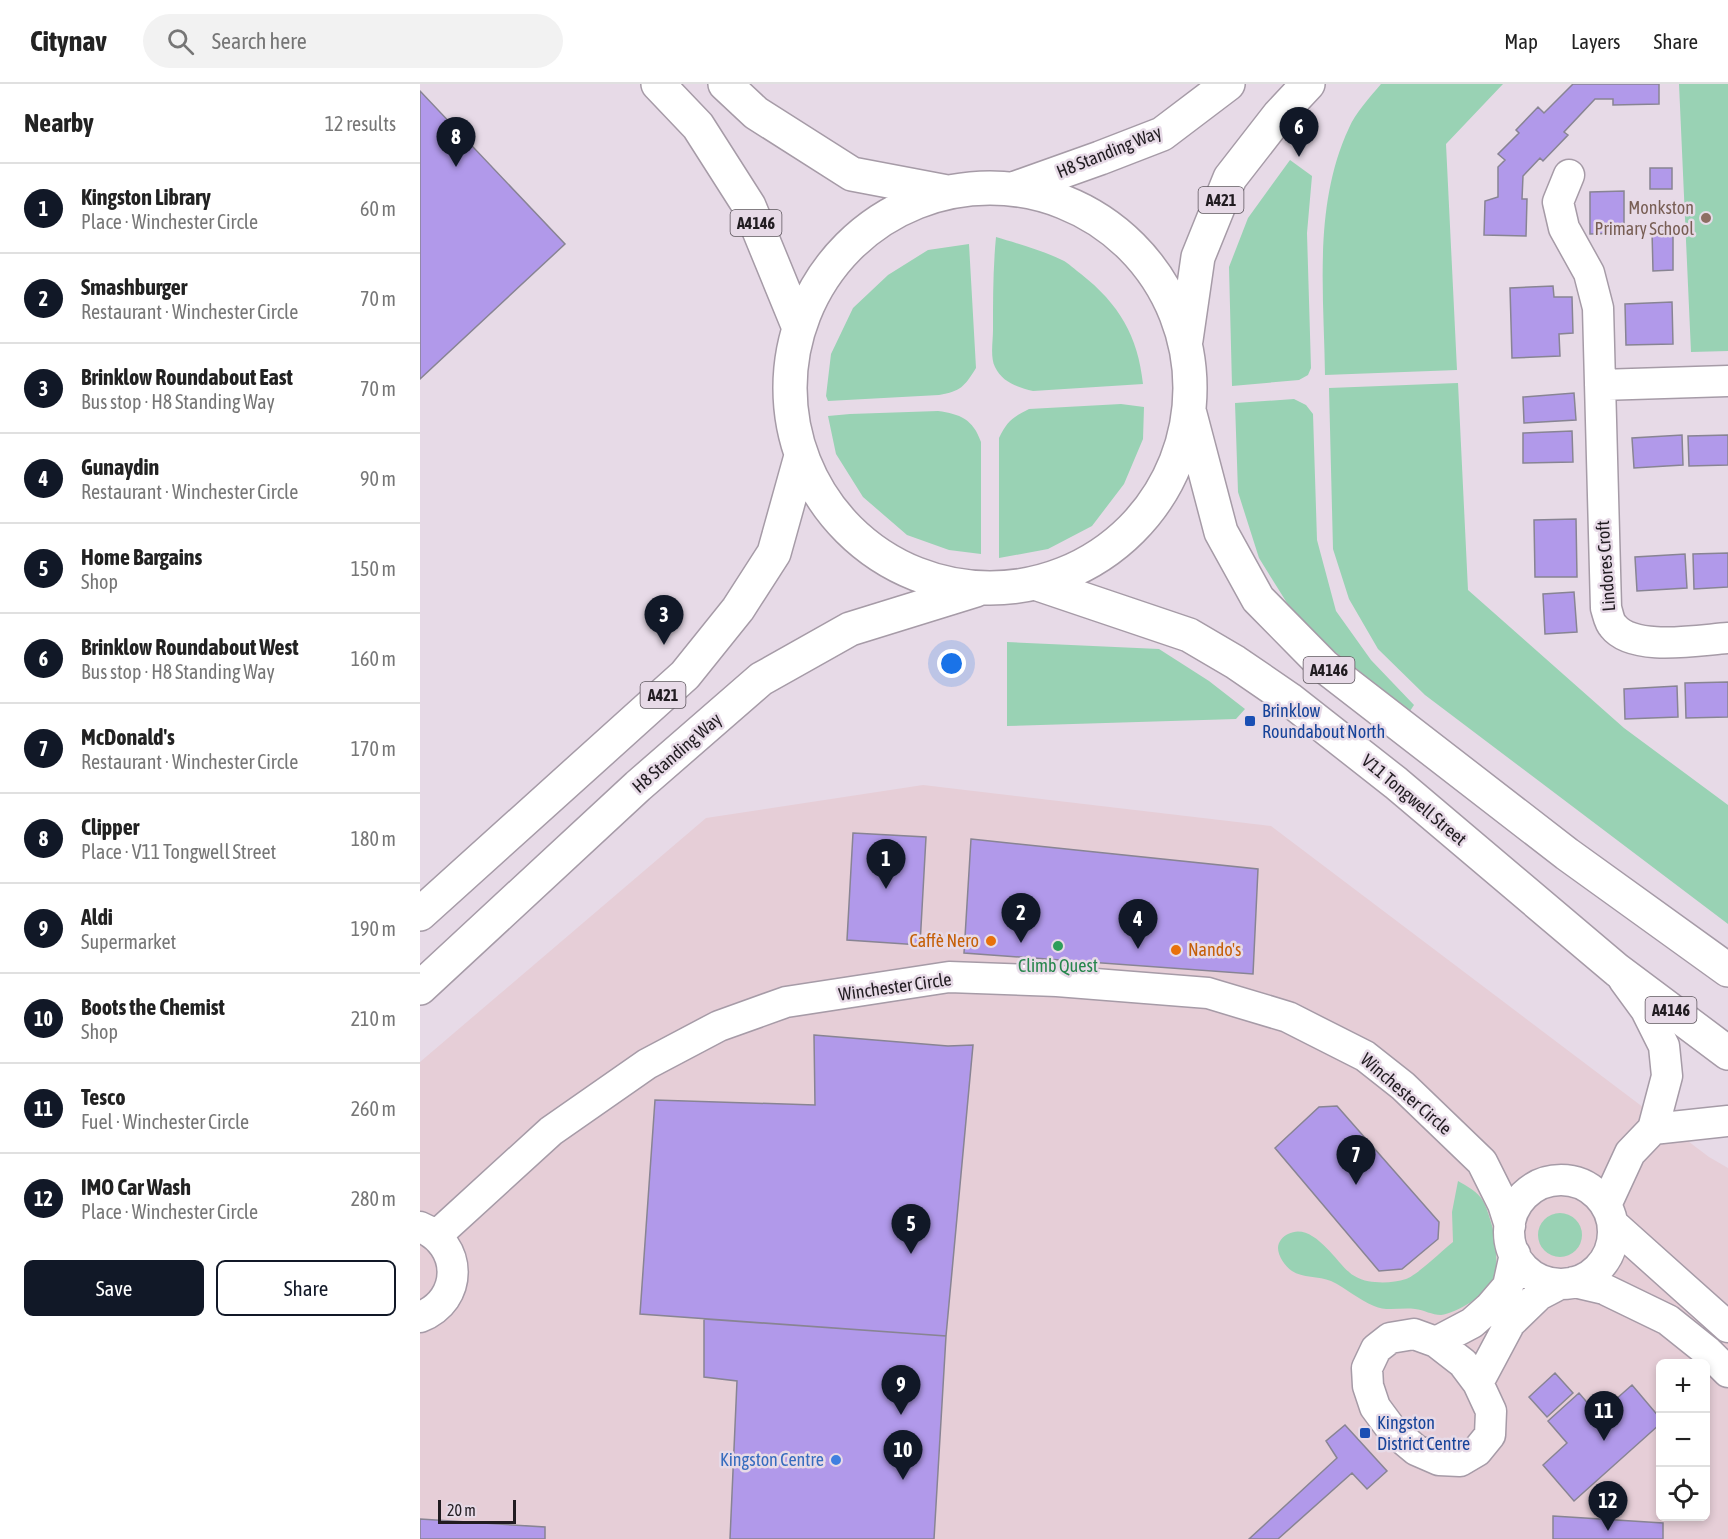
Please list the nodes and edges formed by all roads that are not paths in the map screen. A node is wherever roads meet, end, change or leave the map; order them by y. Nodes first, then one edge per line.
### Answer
1 (658, 84) edge
2 (725, 84) edge
3 (1228, 84) edge
4 (1308, 84) edge
5 (1569, 175) dead end
6 (1013, 189) junction
7 (949, 192) junction
8 (799, 328) junction
9 (1187, 345) junction
10 (1728, 381) edge
11 (1600, 385) junction
12 (1190, 412) junction
13 (801, 456) junction
14 (1038, 584) junction
15 (979, 589) junction
16 (1728, 638) edge
17 (453, 884) junction
18 (420, 893) edge
19 (420, 914) edge
20 (1617, 970) junction
21 (1728, 970) edge
22 (420, 988) edge
23 (1728, 1053) edge
24 (1728, 1121) edge
25 (1653, 1129) junction
26 (1630, 1154) junction
27 (1482, 1162) junction
28 (1555, 1182) junction
29 (1609, 1215) junction
30 (428, 1232) edge
31 (1512, 1240) junction
32 (1567, 1283) junction
33 (420, 1317) edge
34 (1728, 1327) edge
35 (1436, 1342) junction
36 (1728, 1372) edge
37 (1479, 1383) junction

1 - 8 highway, A4146
2 - 7 highway
3 - 6 highway, H8 Standing Way
4 - 9 highway, A421
5 - 11 street
6 - 7 highway
6 - 9 highway
7 - 8 highway
8 - 13 highway
9 - 12 highway
10 - 11 street
11 - 16 street, Lindores Croft
12 - 14 highway
12 - 21 highway, A4146
13 - 15 highway
13 - 17 highway, A421
14 - 15 highway
14 - 20 highway, V11 Tongwell Street / A4146
15 - 22 highway, H8 Standing Way
17 - 18 street
17 - 19 highway, A421
20 - 23 highway, V11 Tongwell Street / A4146
20 - 25 street
24 - 25 street
25 - 26 street
26 - 28 street
26 - 29 street
27 - 28 street, Winchester Circle
27 - 30 street, Winchester Circle
27 - 31 street, Winchester Circle
28 - 29 street
28 - 31 street
29 - 32 street
29 - 34 street
30 - 33 street
31 - 32 street
31 - 35 street
32 - 36 street
32 - 37 street
35 - 37 street
35 - 37 street

